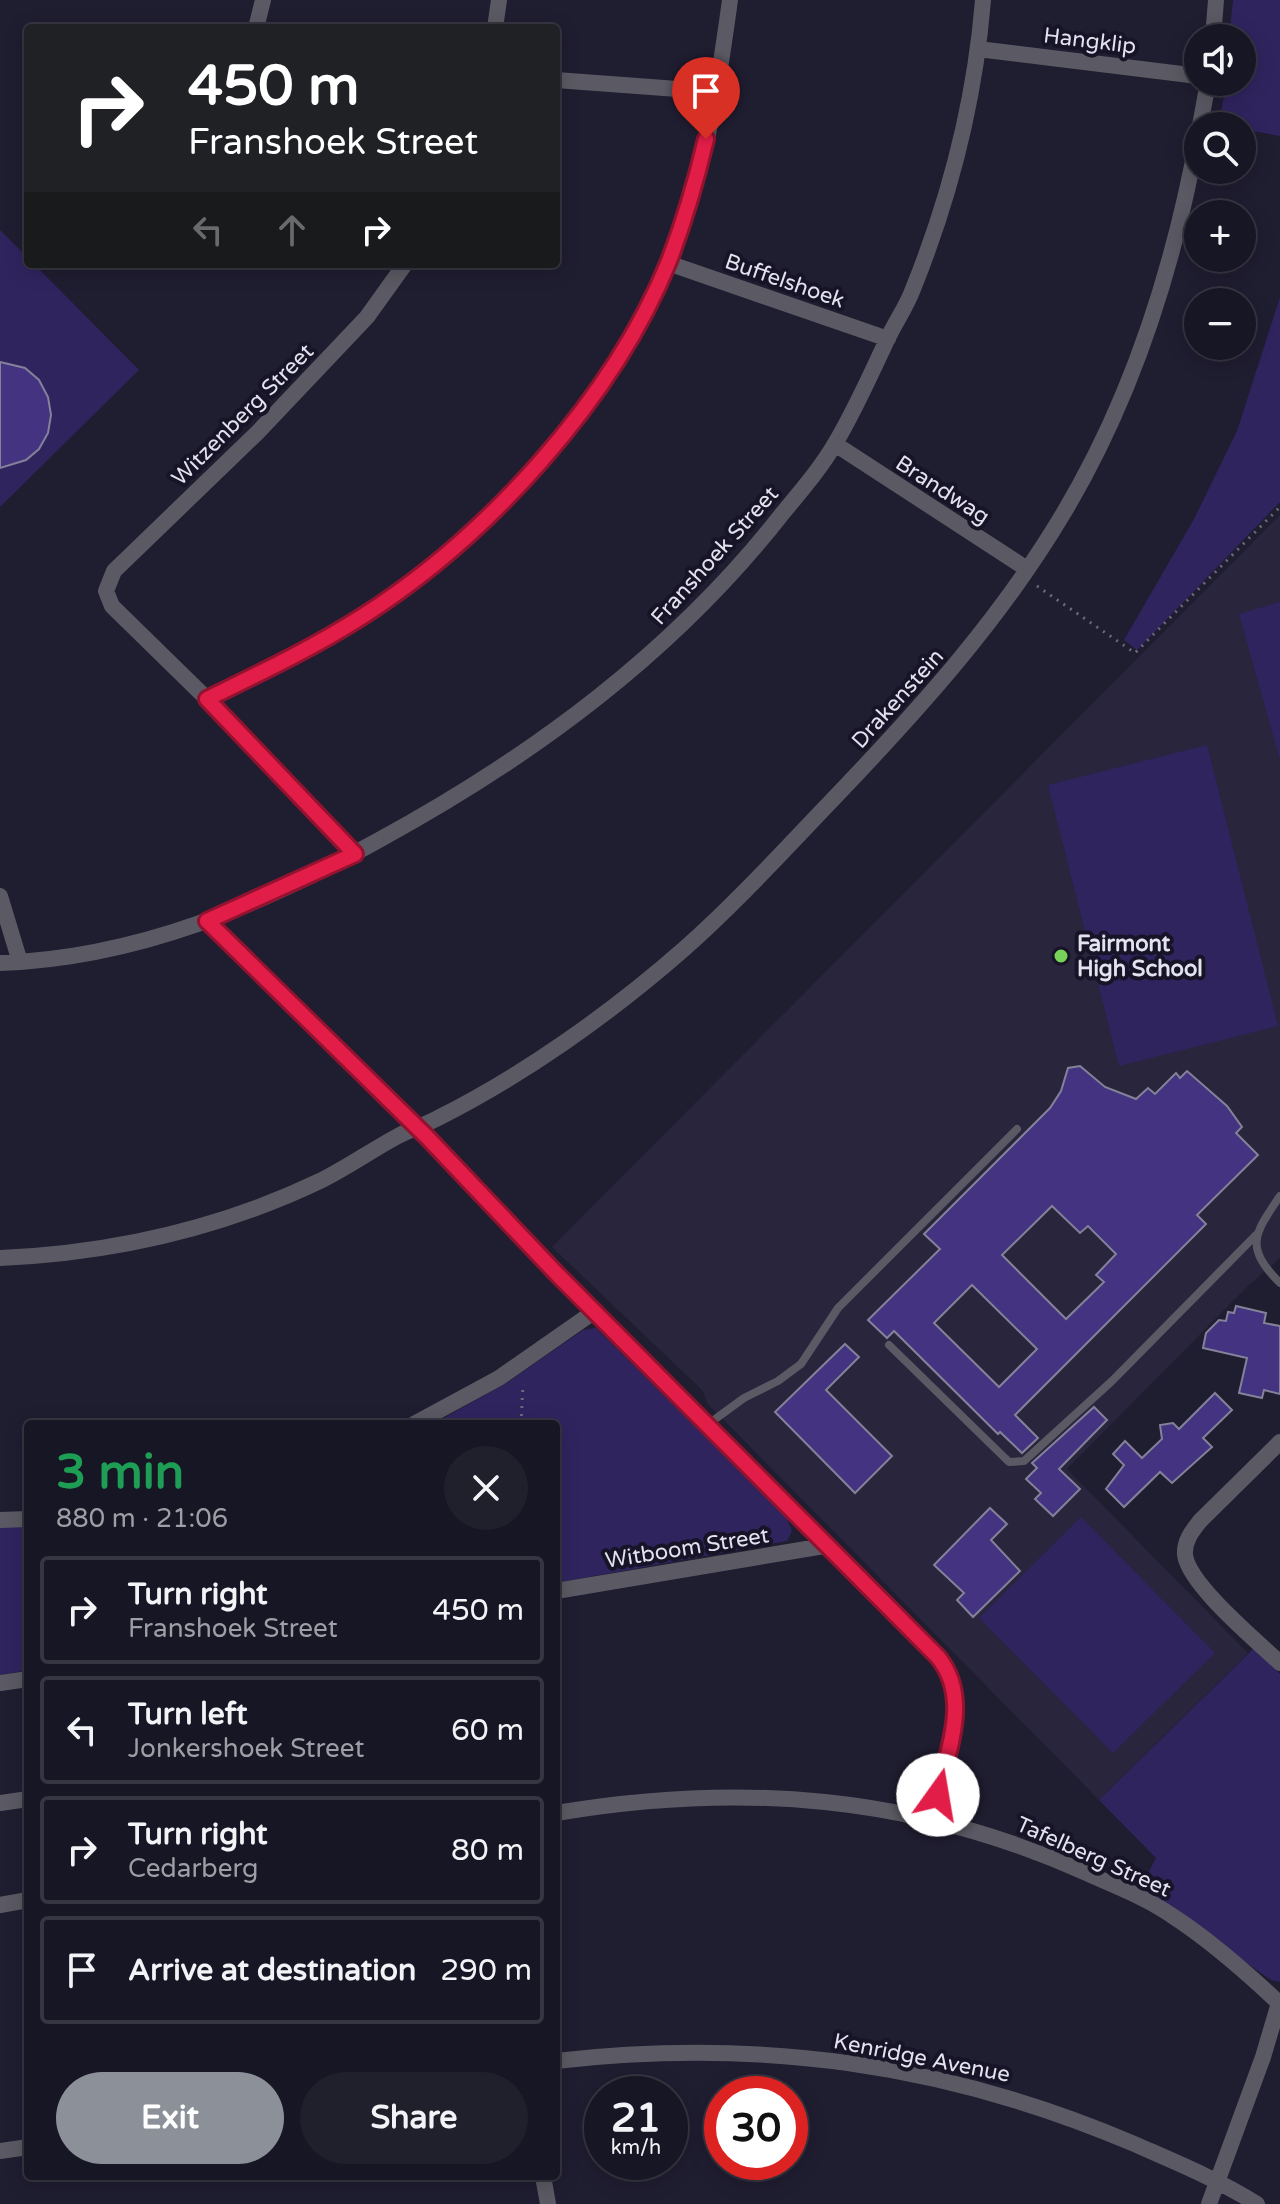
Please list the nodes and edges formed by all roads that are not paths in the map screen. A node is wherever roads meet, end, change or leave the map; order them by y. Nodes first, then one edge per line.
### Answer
1 (263, 0) edge
2 (499, 0) edge
3 (730, 0) edge
4 (983, 0) edge
5 (1216, 0) edge
6 (257, 24) edge
7 (496, 24) edge
8 (1214, 24) edge
9 (978, 49) junction
10 (1184, 74) edge
11 (560, 80) edge
12 (718, 92) junction
13 (1188, 184) edge
14 (668, 263) junction
15 (402, 268) edge
16 (888, 339) junction
17 (835, 444) junction
18 (1027, 569) junction
19 (207, 699) junction
20 (355, 854) junction
21 (0, 896) edge
22 (207, 921) junction
23 (20, 962) junction
24 (0, 963) edge
25 (415, 1128) junction
26 (1017, 1129) dead end
27 (1280, 1196) edge
28 (1256, 1235) junction
29 (0, 1258) edge
30 (1280, 1283) edge
31 (595, 1311) junction
32 (889, 1345) dead end
33 (421, 1420) edge
34 (707, 1425) junction
35 (1280, 1442) edge
36 (24, 1519) edge
37 (0, 1520) edge
38 (824, 1546) junction
39 (560, 1590) edge
40 (1280, 1663) edge
41 (24, 1680) edge
42 (0, 1683) edge
43 (24, 1800) edge
44 (0, 1803) edge
45 (560, 1812) edge
46 (932, 1819) junction
47 (24, 1901) edge
48 (0, 1905) edge
49 (1280, 2002) edge
50 (560, 2061) edge
51 (24, 2148) edge
52 (0, 2151) edge
53 (544, 2180) edge
54 (1218, 2180) junction
55 (548, 2204) edge
56 (1209, 2204) edge
57 (1257, 2204) edge

1 - 6 street
2 - 7 street
3 - 12 street
4 - 9 street, Franshoek Street
5 - 8 street
9 - 10 street, Hangklip
9 - 16 street, Franshoek Street
11 - 12 street
12 - 14 street
13 - 18 street, Drakenstein
14 - 16 street, Buffelshoek
14 - 19 street
15 - 19 street, Witzenberg Street
16 - 17 street, Franshoek Street
17 - 18 street, Brandwag
17 - 20 street, Franshoek Street
18 - 25 street, Drakenstein
19 - 20 street
20 - 22 street, Franshoek Street
21 - 23 street
22 - 23 street, Franshoek Street
22 - 25 street
23 - 24 street, Franshoek Street
25 - 29 street, Drakenstein
25 - 31 street
26 - 34 lane
27 - 28 lane
28 - 30 lane
28 - 32 lane
31 - 33 street
31 - 34 street
34 - 38 street
35 - 40 street
36 - 37 street
38 - 39 street, Witboom Street
38 - 46 street
41 - 42 street
43 - 44 street
45 - 46 street, Tafelberg Street
46 - 49 street, Tafelberg Street
47 - 48 street
49 - 54 street, Tafelberg Street
50 - 54 street, Kenridge Avenue
51 - 52 street
53 - 55 street
54 - 56 street, Tafelberg Street
54 - 57 street, Kenridge Avenue

